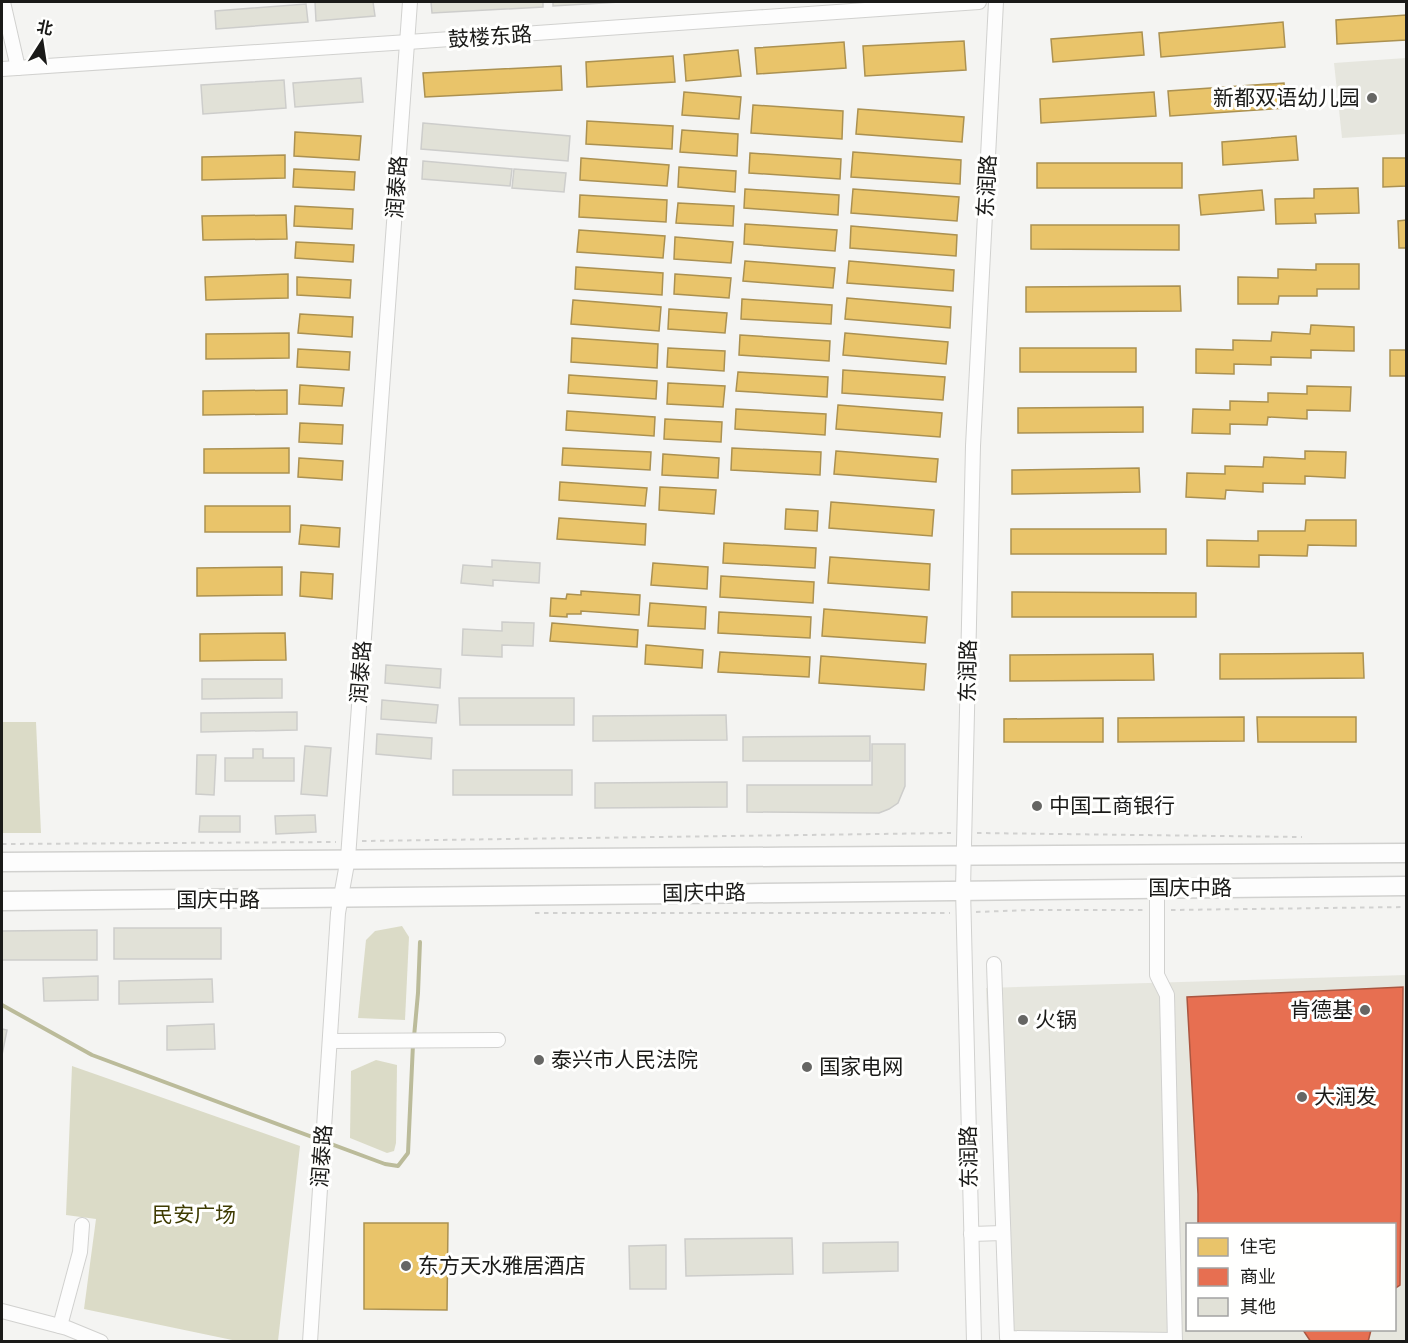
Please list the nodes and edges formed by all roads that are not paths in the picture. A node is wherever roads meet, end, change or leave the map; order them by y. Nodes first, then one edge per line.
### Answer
1 (3, 2) edge
2 (410, 2) edge
3 (979, 2) edge
4 (996, 2) edge
5 (408, 42) junction
6 (18, 68) junction
7 (2, 69) edge
8 (348, 850) junction
9 (1407, 853) edge
10 (964, 857) junction
11 (2, 862) edge
12 (1406, 886) edge
13 (1157, 888) junction
14 (963, 889) junction
15 (339, 899) junction
16 (2, 901) edge
17 (994, 964) dead end
18 (330, 1041) junction
19 (498, 1041) dead end
20 (82, 1225) dead end
21 (1003, 1233) junction
22 (971, 1234) junction
23 (2, 1311) edge
24 (60, 1326) junction
25 (1087, 1340) edge
26 (100, 1341) edge
27 (310, 1341) edge
28 (974, 1341) edge
29 (1175, 1341) edge

1 - 6 street
2 - 5 street, 润泰路
3 - 5 street, 鼓楼东路
4 - 10 street, 东润路
5 - 6 street, 鼓楼东路
5 - 8 street, 润泰路
6 - 7 street, 鼓楼东路
8 - 10 main road
8 - 11 main road
8 - 15 street, 润泰路
9 - 10 main road
10 - 14 street, 东润路
12 - 13 main road, 国庆中路
13 - 14 main road, 国庆中路
13 - 29 street
14 - 15 main road, 国庆中路
14 - 22 street, 东润路
15 - 16 main road, 国庆中路
15 - 18 street, 润泰路
17 - 21 street
18 - 19 street
18 - 27 street, 润泰路
20 - 24 street
21 - 22 street
21 - 25 street
22 - 28 street, 东润路
23 - 24 street
24 - 26 street
25 - 29 street

